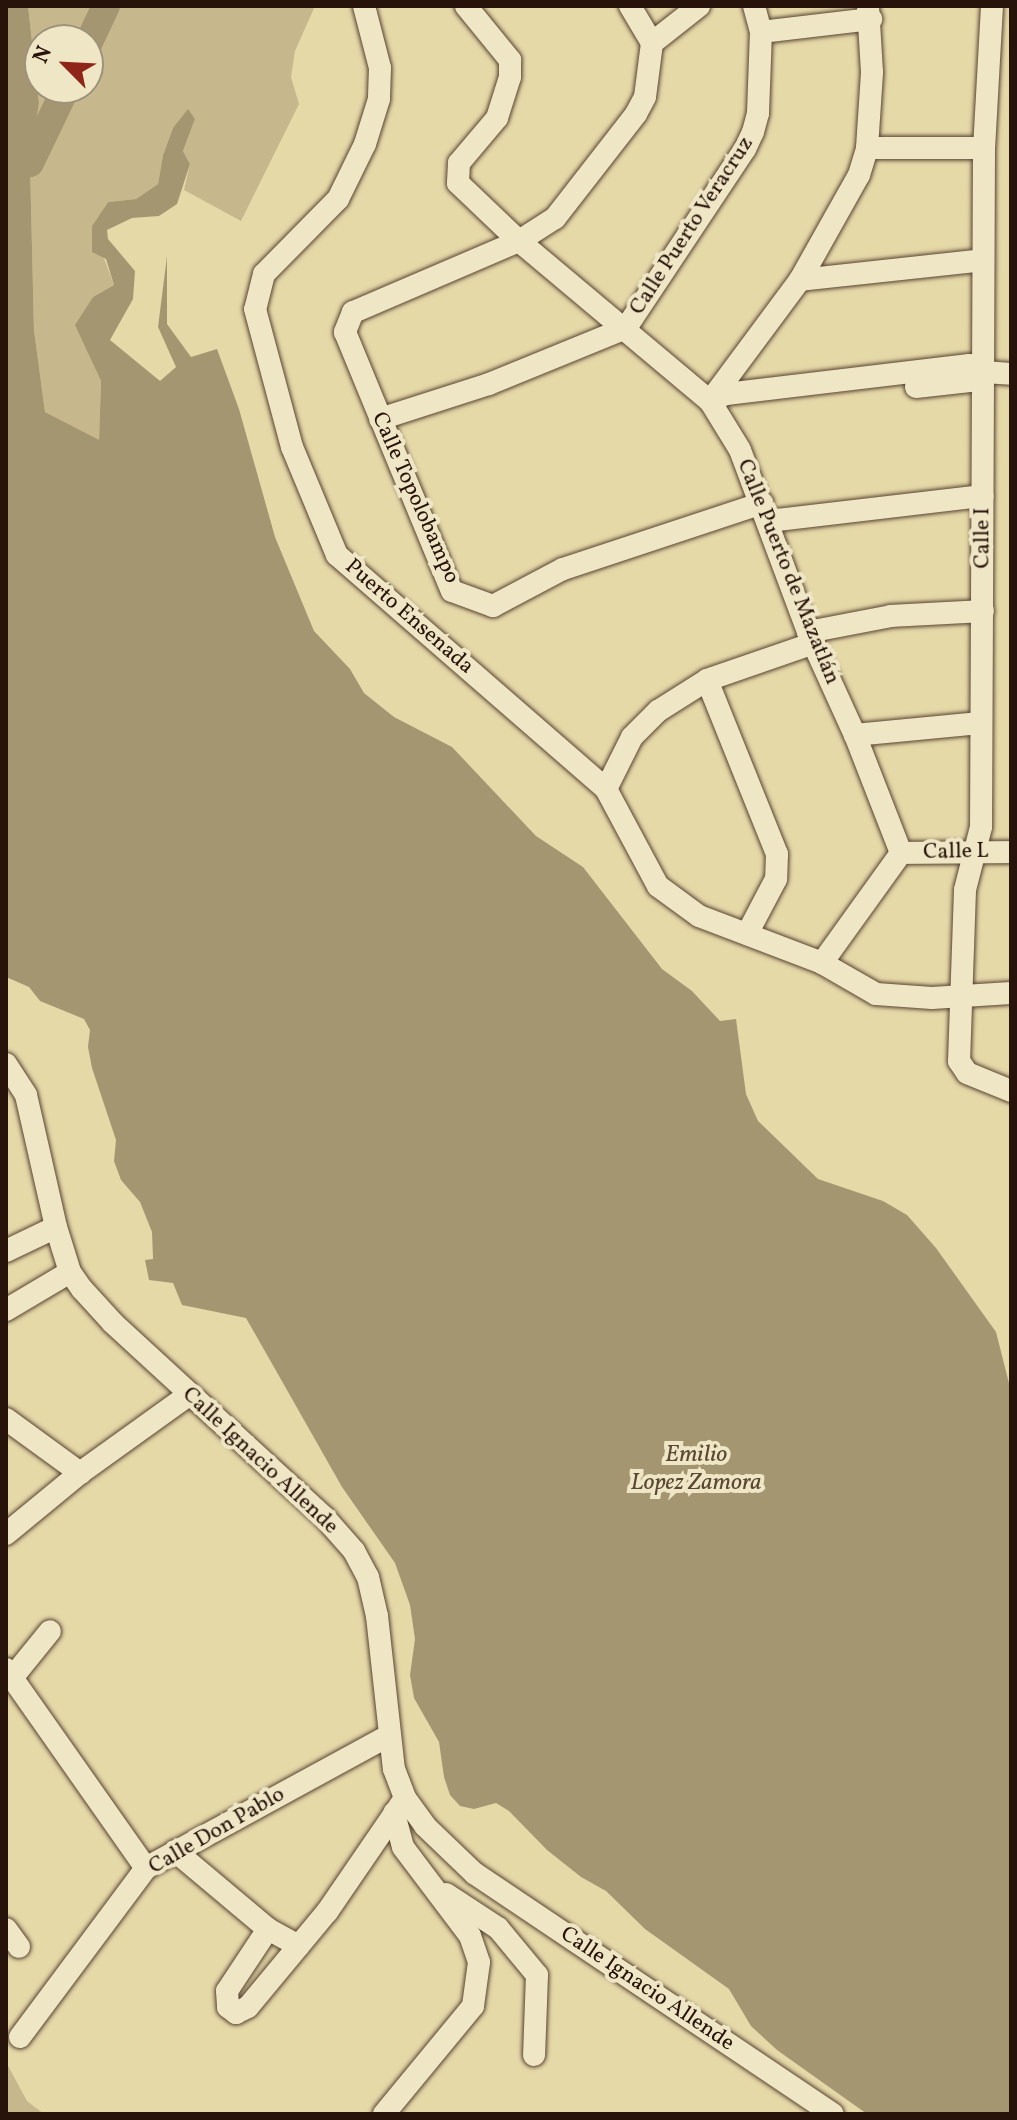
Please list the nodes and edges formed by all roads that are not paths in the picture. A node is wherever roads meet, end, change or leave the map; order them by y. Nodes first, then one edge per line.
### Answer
1 (364, 6) edge
2 (466, 6) edge
3 (630, 6) edge
4 (699, 6) edge
5 (754, 6) edge
6 (869, 12) edge
7 (998, 12) edge
8 (761, 32) junction
9 (652, 43) junction
10 (867, 148) junction
11 (984, 148) junction
12 (519, 241) junction
13 (983, 260) junction
14 (800, 280) junction
15 (626, 328) junction
16 (984, 372) junction
17 (1011, 374) edge
18 (710, 401) junction
19 (380, 419) junction
20 (983, 496) junction
21 (765, 512) junction
22 (983, 611) junction
23 (811, 637) junction
24 (707, 680) junction
25 (979, 723) junction
26 (855, 735) junction
27 (606, 789) junction
28 (976, 851) junction
29 (1011, 852) edge
30 (901, 853) junction
31 (747, 934) junction
32 (822, 963) junction
33 (1011, 993) edge
34 (959, 994) junction
35 (10, 1079) edge
36 (1011, 1091) edge
37 (56, 1227) junction
38 (6, 1251) edge
39 (70, 1272) junction
40 (6, 1310) edge
41 (190, 1394) junction
42 (6, 1419) edge
43 (80, 1473) junction
44 (11, 1522) edge
45 (50, 1631) dead end
46 (9, 1673) edge
47 (388, 1736) junction
48 (400, 1806) junction
49 (175, 1851) junction
50 (146, 1868) junction
51 (435, 1886) junction
52 (268, 1929) junction
53 (299, 1946) junction
54 (20, 2037) dead end
55 (534, 2055) dead end
56 (384, 2114) edge
57 (833, 2114) edge

1 - 27 street, Puerto Ensenada
2 - 12 street, Calle Puerto de Mazatlán
3 - 9 street
4 - 9 street
5 - 8 street, Calle Puerto Veracruz
6 - 8 street
6 - 10 street
7 - 11 street, Calle I
8 - 15 street, Calle Puerto Veracruz
9 - 12 street, Calle Topolobampo
10 - 11 street
10 - 14 street
11 - 13 street, Calle I
12 - 15 street, Calle Puerto de Mazatlán
12 - 19 street, Calle Topolobampo
13 - 14 street
13 - 16 street, Calle I
14 - 18 street
15 - 18 street, Calle Puerto de Mazatlán
15 - 19 street, Calle Puerto Veracruz
16 - 17 street
16 - 18 street
16 - 20 street, Calle I
18 - 21 street, Calle Puerto de Mazatlán
19 - 21 street, Calle Topolobampo
20 - 21 street, Calle Topolobampo
20 - 22 street, Calle I
21 - 23 street, Calle Puerto de Mazatlán
22 - 23 street
22 - 25 street, Calle I
23 - 24 street
23 - 26 street, Calle Puerto de Mazatlán
24 - 27 street
24 - 31 street
25 - 26 street
25 - 28 street, Calle I
26 - 30 street, Calle Puerto de Mazatlán
27 - 31 street, Puerto Ensenada
28 - 29 street, Calle L
28 - 30 street, Calle L
28 - 34 street, Calle I
30 - 32 street
31 - 32 street, Puerto Ensenada
32 - 34 street, Puerto Ensenada
33 - 34 street, Puerto Ensenada
34 - 36 street, Calle I
35 - 37 street, Calle Ignacio Allende
37 - 38 street
37 - 39 street, Calle Ignacio Allende
39 - 40 street
39 - 41 street, Calle Ignacio Allende
41 - 43 street
41 - 47 street, Calle Ignacio Allende
42 - 43 street
43 - 44 street
45 - 46 street
46 - 50 street
47 - 48 street, Calle Ignacio Allende
47 - 49 street, Calle Don Pablo
48 - 51 street
48 - 53 street
48 - 57 street, Calle Ignacio Allende
49 - 50 street, Calle Don Pablo
49 - 52 street
50 - 54 street, Calle Don Pablo
51 - 55 street
51 - 56 street
52 - 53 street
52 - 53 street

